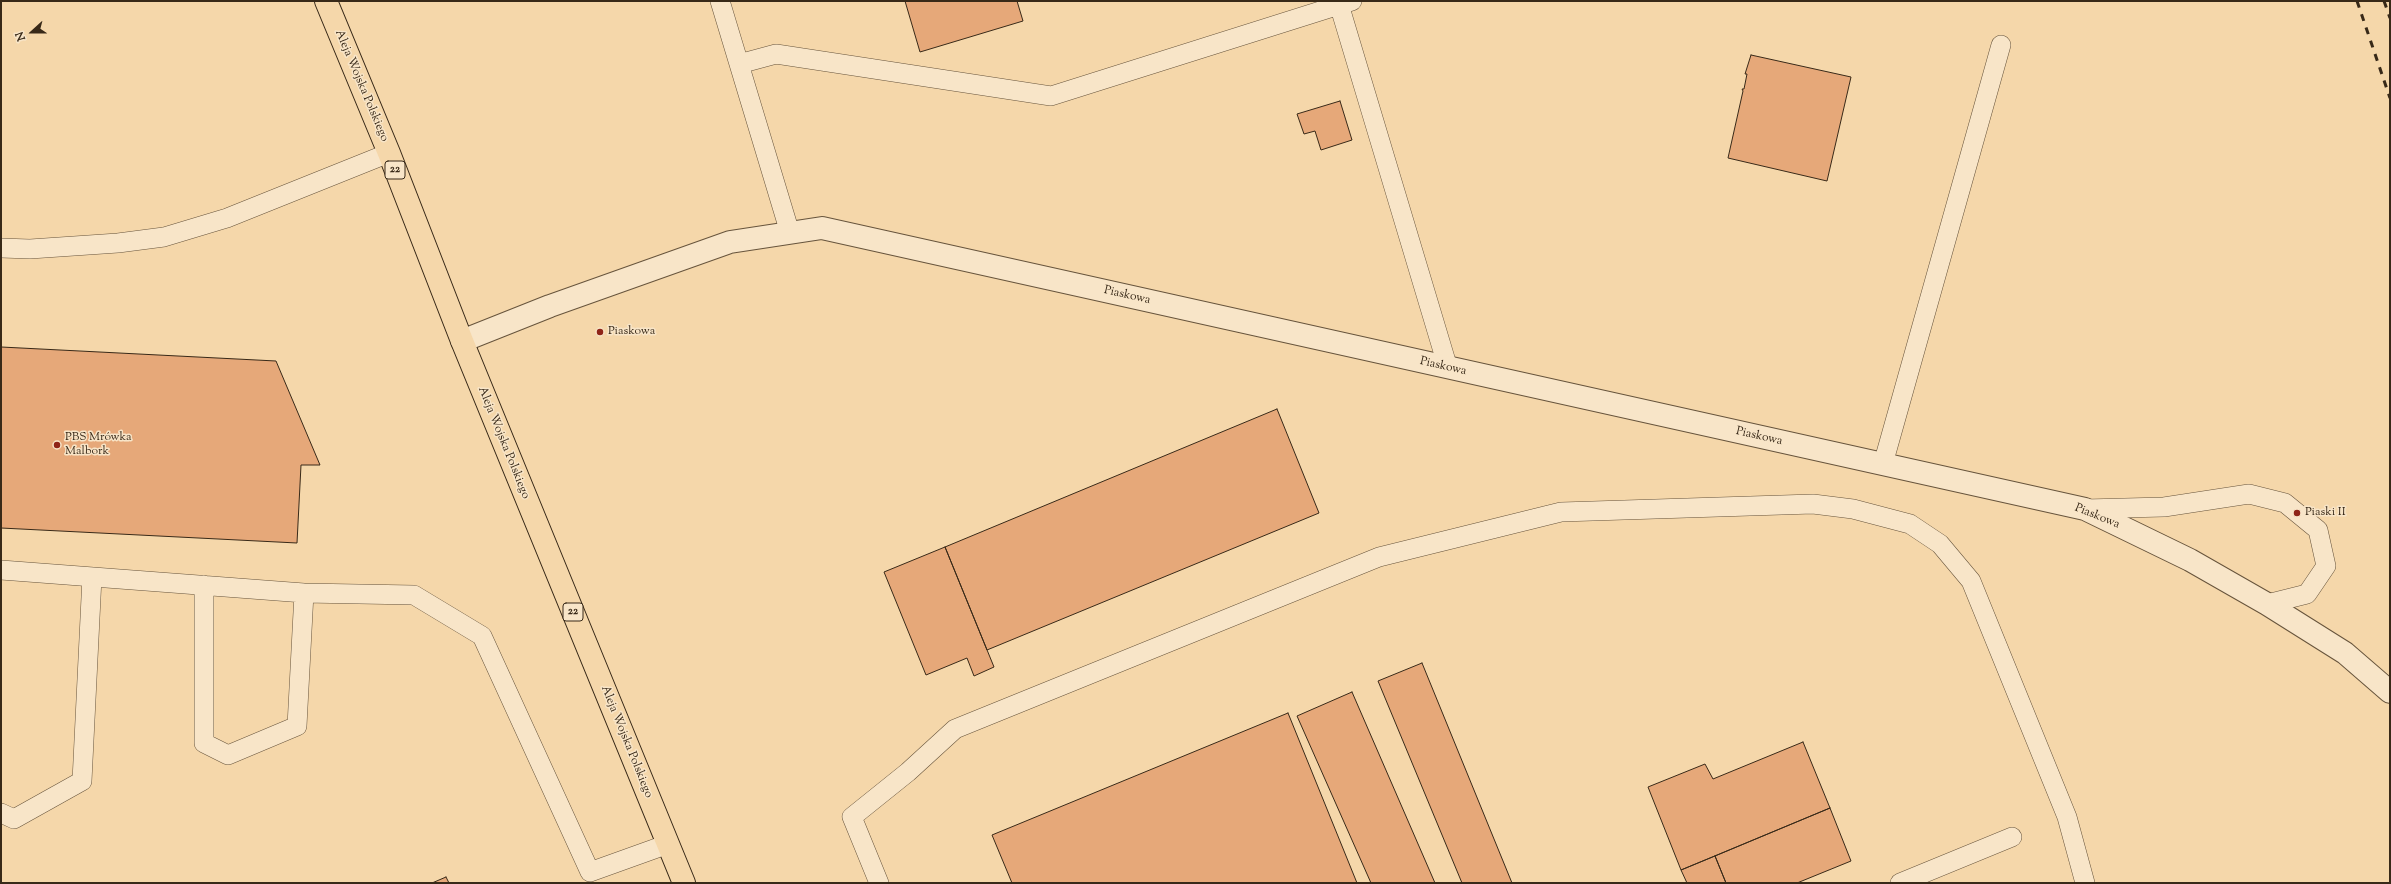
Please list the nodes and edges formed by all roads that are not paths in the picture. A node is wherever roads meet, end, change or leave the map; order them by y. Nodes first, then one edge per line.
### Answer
1 (326, 1) edge
2 (720, 1) edge
3 (1343, 2) edge
4 (2001, 46) dead end
5 (739, 64) junction
6 (389, 153) junction
7 (790, 233) junction
8 (1, 248) edge
9 (462, 341) junction
10 (1448, 368) junction
11 (1883, 464) junction
12 (2085, 509) junction
13 (1, 570) edge
14 (92, 577) junction
15 (204, 586) junction
16 (304, 593) junction
17 (2267, 604) junction
18 (2390, 692) edge
19 (1, 813) edge
20 (2012, 837) dead end
21 (668, 844) junction
22 (590, 878) edge
23 (684, 883) edge
24 (879, 883) edge
25 (1900, 883) edge
26 (2085, 883) edge

1 - 6 main road, Aleja Wojska Polskiego / 22
2 - 5 lane
3 - 5 lane
3 - 10 lane
4 - 11 lane
5 - 7 lane
6 - 8 lane
6 - 9 main road, Aleja Wojska Polskiego / 22
7 - 9 street, Piaskowa
7 - 10 street, Piaskowa
9 - 21 main road, Aleja Wojska Polskiego / 22
10 - 11 street, Piaskowa
11 - 12 street, Piaskowa
12 - 17 street, Piaskowa
12 - 17 lane
13 - 14 lane
14 - 15 lane
14 - 19 lane
15 - 16 lane
15 - 16 lane
16 - 22 lane
17 - 18 street, Piaskowa
20 - 25 lane
21 - 22 lane
21 - 23 main road, Aleja Wojska Polskiego / 22
24 - 26 lane

